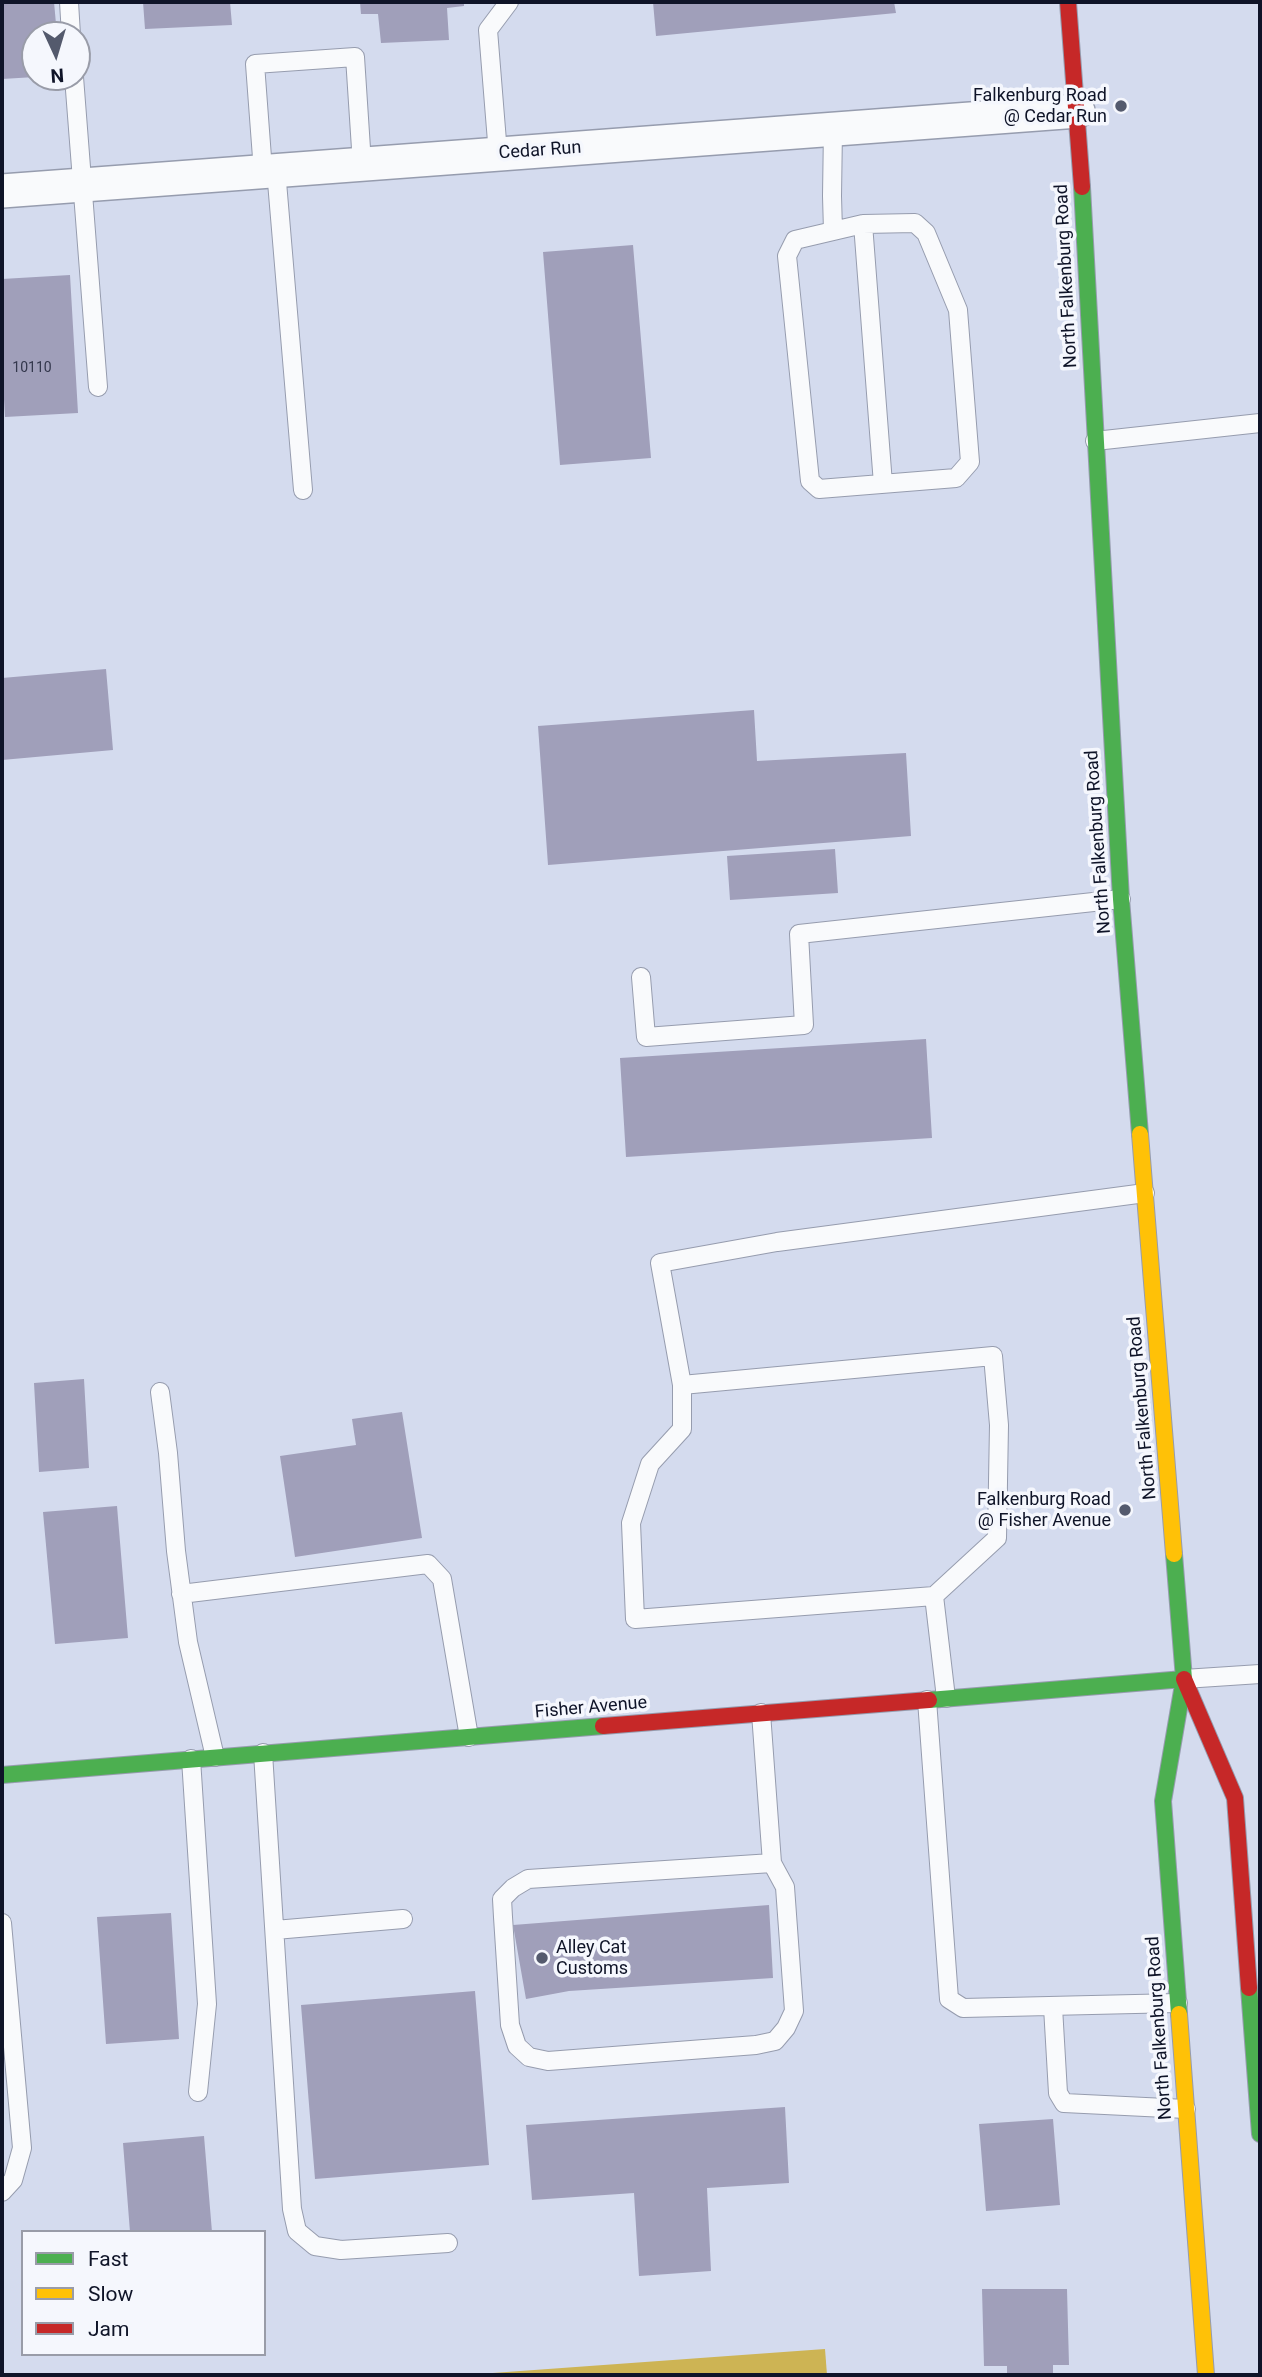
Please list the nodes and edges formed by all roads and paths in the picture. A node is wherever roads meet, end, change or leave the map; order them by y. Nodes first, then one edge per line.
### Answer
1 (69, 2) edge
2 (509, 2) edge
3 (1068, 2) edge
4 (70, 21) edge
5 (75, 91) edge
6 (1078, 111) junction
7 (833, 129) junction
8 (498, 154) junction
9 (362, 164) junction
10 (270, 171) junction
11 (81, 185) junction
12 (2, 191) edge
13 (863, 224) junction
14 (834, 231) junction
15 (98, 387) dead end
16 (1260, 423) edge
17 (1095, 441) junction
18 (883, 484) junction
19 (303, 491) dead end
20 (1121, 899) junction
21 (640, 977) dead end
22 (1145, 1194) junction
23 (682, 1385) junction
24 (160, 1392) dead end
25 (181, 1594) junction
26 (934, 1596) junction
27 (1260, 1674) edge
28 (1184, 1679) junction
29 (946, 1698) junction
30 (928, 1700) junction
31 (761, 1713) junction
32 (469, 1737) junction
33 (263, 1753) junction
34 (215, 1757) junction
35 (191, 1759) junction
36 (2, 1775) edge
37 (772, 1863) junction
38 (403, 1919) dead end
39 (2, 1923) edge
40 (275, 1930) junction
41 (2, 1931) edge
42 (1178, 2003) junction
43 (1054, 2007) junction
44 (198, 2092) dead end
45 (1186, 2109) junction
46 (1260, 2134) edge
47 (2, 2192) edge
48 (448, 2243) dead end
49 (1206, 2375) edge

1 - 4 lane
2 - 8 lane
3 - 6 street, North Falkenburg Road
5 - 11 lane
6 - 7 street, Cedar Run
6 - 17 street, North Falkenburg Road
7 - 8 street, Cedar Run
7 - 14 lane
8 - 9 street, Cedar Run
9 - 10 street, Cedar Run
9 - 10 lane
10 - 11 street, Cedar Run
10 - 19 lane
11 - 12 street, Cedar Run
11 - 15 lane
13 - 14 lane
13 - 18 lane
13 - 18 lane
14 - 18 lane
16 - 17 lane
17 - 20 street, North Falkenburg Road
20 - 21 lane
20 - 22 street, North Falkenburg Road
22 - 23 lane
22 - 28 street, North Falkenburg Road
23 - 26 lane
23 - 26 lane
24 - 25 lane
25 - 32 lane
25 - 34 lane
26 - 29 lane
27 - 28 lane
28 - 29 street, Fisher Avenue
28 - 42 street, North Falkenburg Road
28 - 46 street, North Falkenburg Road
29 - 30 street, Fisher Avenue
30 - 31 street, Fisher Avenue
30 - 43 lane
31 - 32 street, Fisher Avenue
31 - 37 lane
32 - 33 street, Fisher Avenue
33 - 34 street, Fisher Avenue
33 - 40 lane
34 - 35 street, Fisher Avenue
35 - 36 street, Fisher Avenue
35 - 44 lane
37 - 37 lane
38 - 40 lane
39 - 41 lane
40 - 48 lane
41 - 47 lane
42 - 43 lane
42 - 45 street, North Falkenburg Road
43 - 45 lane
45 - 49 street, North Falkenburg Road

